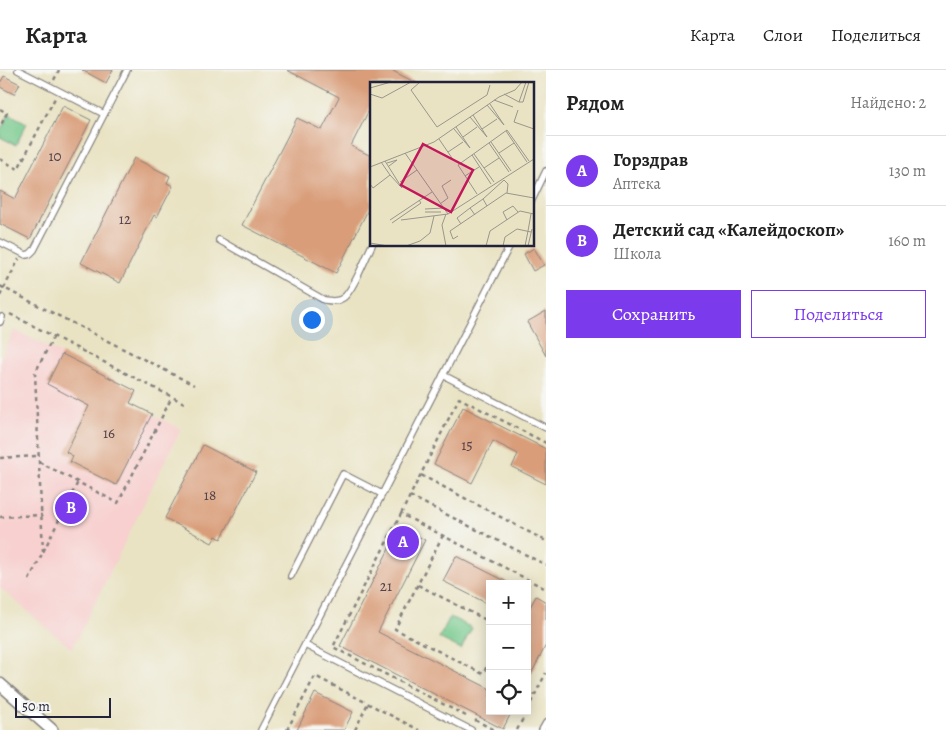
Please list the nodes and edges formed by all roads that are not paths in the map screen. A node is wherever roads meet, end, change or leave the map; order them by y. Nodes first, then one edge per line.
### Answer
1 (18, 70) edge
2 (127, 70) edge
3 (104, 114) junction
4 (546, 171) edge
5 (534, 196) edge
6 (219, 240) dead end
7 (0, 242) edge
8 (372, 246) edge
9 (509, 246) edge
10 (443, 375) junction
11 (546, 428) edge
12 (382, 494) junction
13 (291, 576) dead end
14 (305, 645) junction
15 (0, 684) edge
16 (546, 723) edge
17 (52, 730) edge
18 (261, 730) edge
19 (471, 730) edge
20 (542, 730) edge

1 - 3 lane
2 - 3 lane
3 - 7 lane
4 - 5 lane
6 - 8 lane
9 - 10 lane
10 - 11 lane
10 - 12 lane
12 - 13 lane
12 - 14 lane
14 - 18 lane
14 - 19 lane
15 - 17 street
16 - 20 lane

